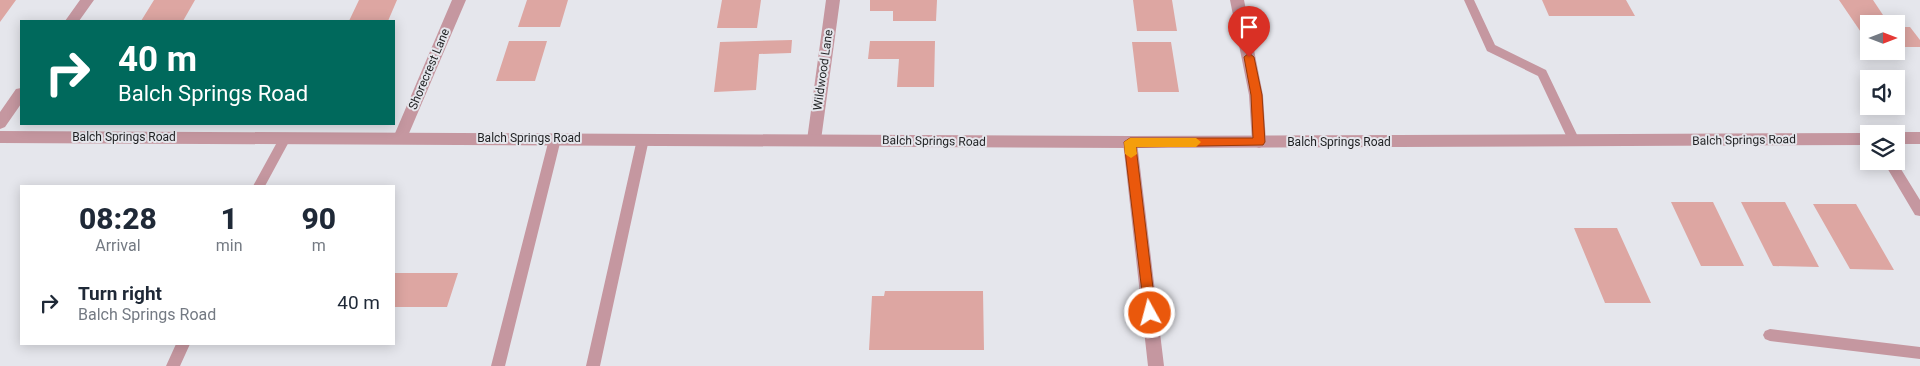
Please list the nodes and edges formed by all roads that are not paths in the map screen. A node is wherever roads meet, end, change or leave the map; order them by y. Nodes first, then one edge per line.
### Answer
1 (87, 0) edge
2 (459, 0) edge
3 (832, 0) edge
4 (1237, 0) edge
5 (1469, 0) edge
6 (73, 20) edge
7 (20, 94) edge
8 (0, 123) edge
9 (0, 137) edge
10 (285, 138) junction
11 (400, 138) junction
12 (1905, 138) edge
13 (1920, 138) edge
14 (555, 139) junction
15 (643, 139) junction
16 (1860, 139) edge
17 (814, 140) junction
18 (1574, 141) junction
19 (1130, 142) junction
20 (1259, 142) junction
21 (1895, 170) edge
22 (260, 185) edge
23 (1920, 211) edge
24 (1770, 335) dead end
25 (183, 345) edge
26 (1920, 353) edge
27 (173, 366) edge
28 (498, 366) edge
29 (593, 366) edge
30 (1156, 366) edge

1 - 6 street
2 - 11 street, Shorecrest Lane
3 - 17 street, Wildwood Lane
4 - 20 street
5 - 18 lane
7 - 8 street
9 - 10 street, Balch Springs Road
10 - 11 street, Balch Springs Road
10 - 22 lane
11 - 14 street, Balch Springs Road
12 - 13 street
14 - 15 street, Balch Springs Road
14 - 28 lane
15 - 17 street, Balch Springs Road
15 - 29 lane
16 - 18 street, Balch Springs Road
17 - 19 street, Balch Springs Road
18 - 20 street, Balch Springs Road
19 - 20 street, Balch Springs Road
19 - 30 street
21 - 23 lane
24 - 26 lane
25 - 27 lane

